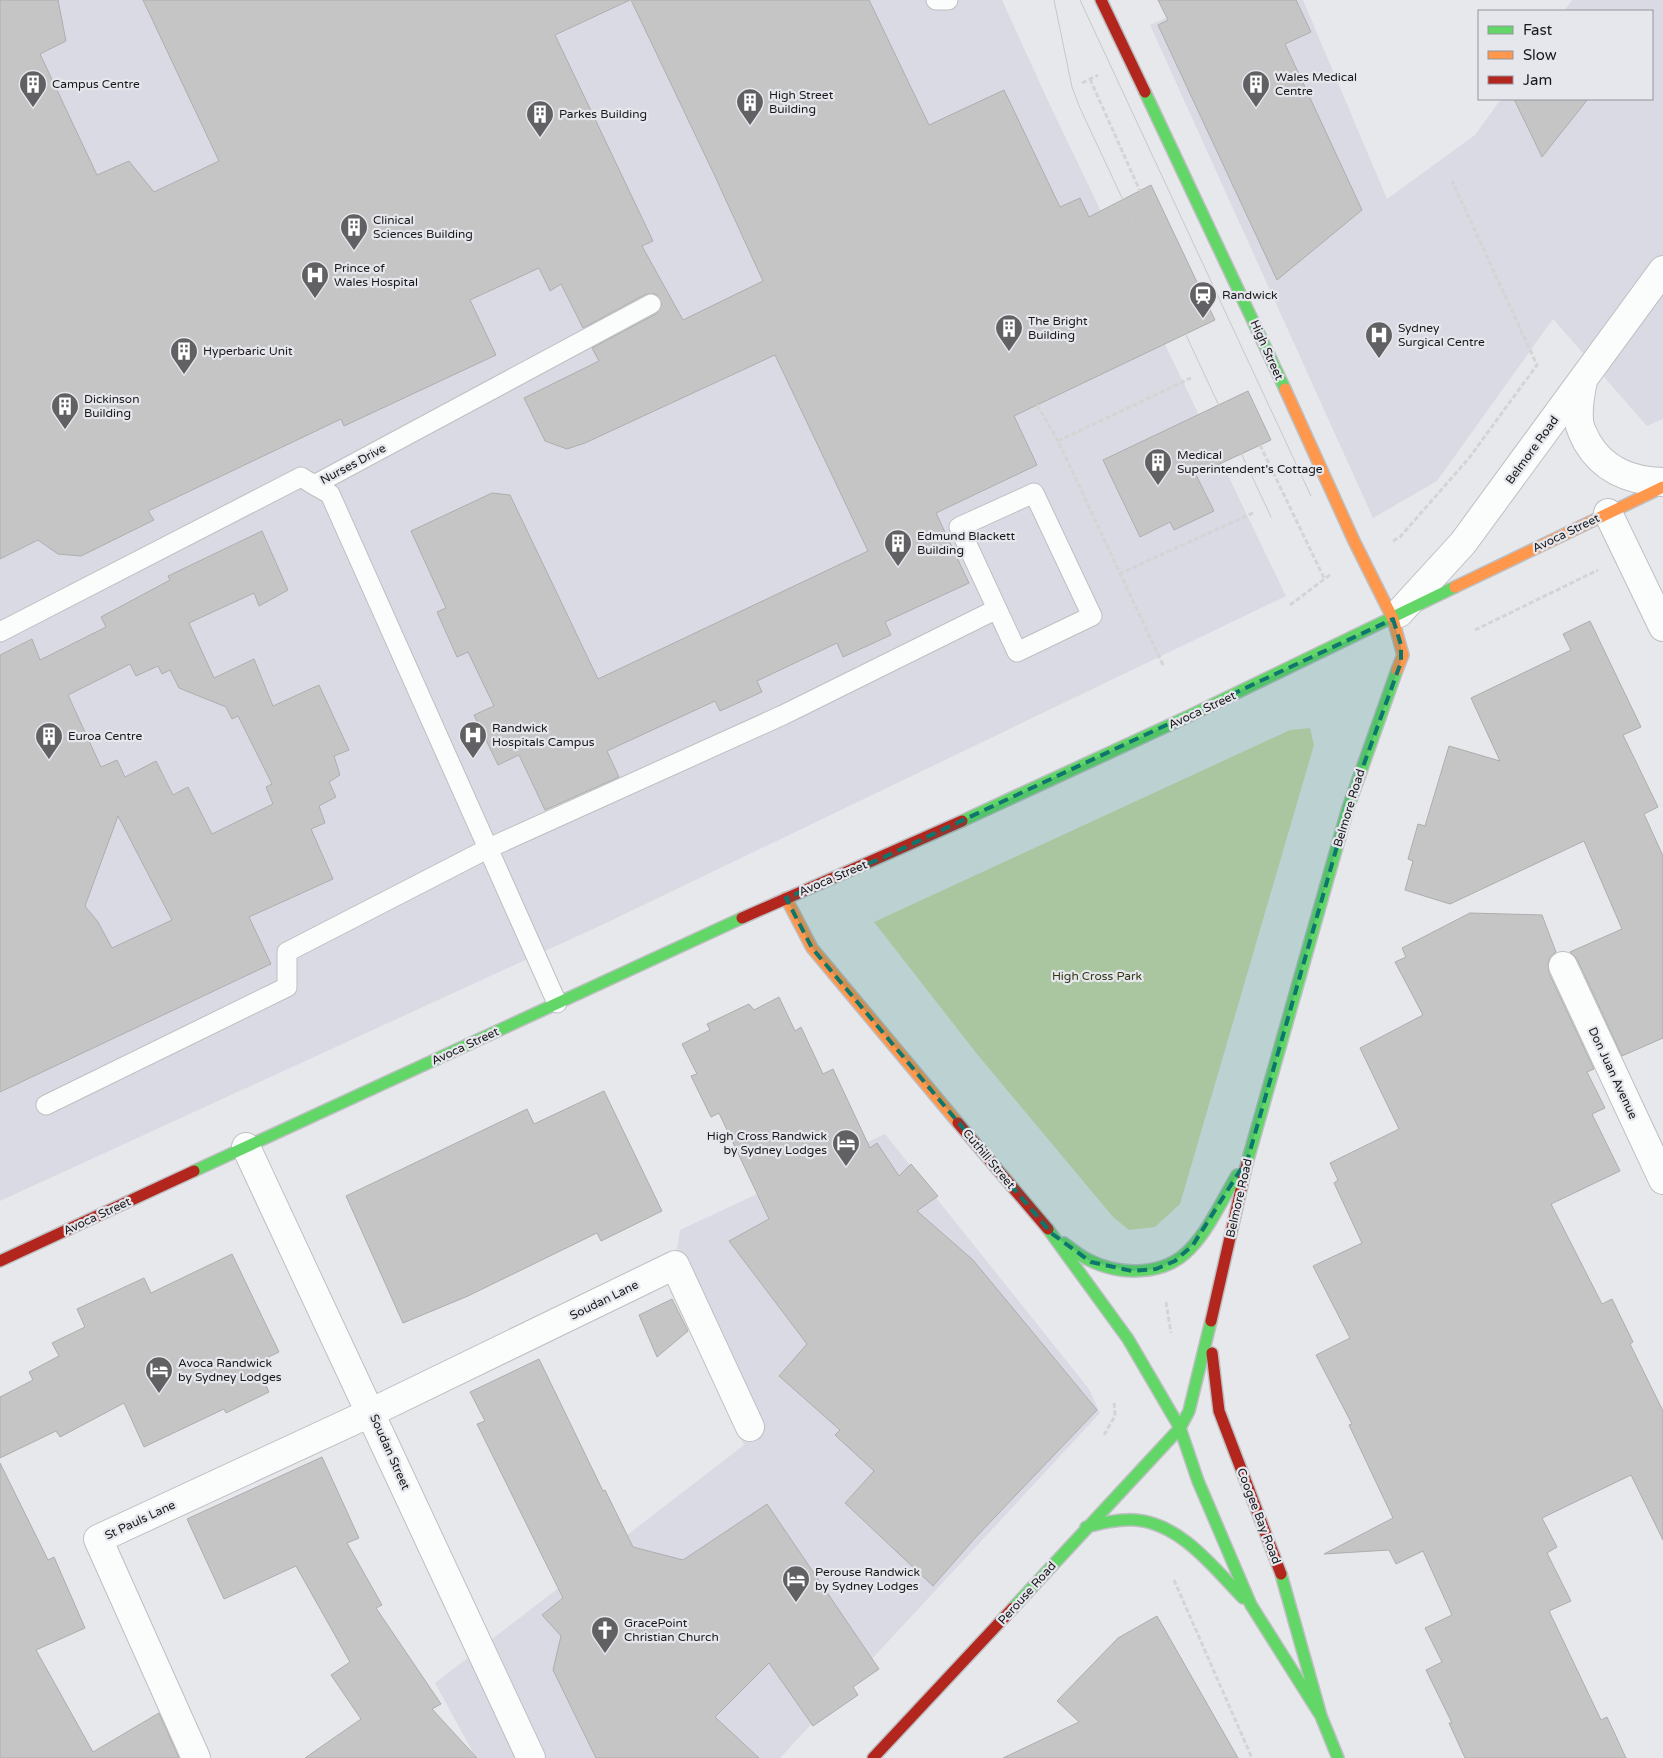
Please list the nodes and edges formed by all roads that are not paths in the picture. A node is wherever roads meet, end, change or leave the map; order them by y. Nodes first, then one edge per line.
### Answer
1 (936, 0) edge
2 (948, 0) edge
3 (1102, 0) edge
4 (1663, 270) edge
5 (651, 304) dead end
6 (1583, 380) junction
7 (1663, 482) edge
8 (314, 485) junction
9 (1663, 487) edge
10 (1608, 513) junction
11 (997, 609) junction
12 (1393, 619) junction
13 (1663, 627) edge
14 (0, 632) edge
15 (489, 848) junction
16 (786, 898) junction
17 (1564, 966) dead end
18 (557, 1003) junction
19 (46, 1105) dead end
20 (246, 1147) junction
21 (1248, 1158) junction
22 (1663, 1180) edge
23 (1051, 1233) junction
24 (0, 1261) edge
25 (1212, 1315) junction
26 (372, 1412) junction
27 (750, 1427) dead end
28 (1180, 1428) junction
29 (1086, 1527) junction
30 (1251, 1606) junction
31 (1321, 1716) junction
32 (196, 1758) edge
33 (530, 1758) edge
34 (873, 1758) edge
35 (1338, 1758) edge

1 - 2 lane
3 - 12 main road, High Street
4 - 6 street, Belmore Road
5 - 8 lane, Nurses Drive
6 - 7 street
6 - 12 street, Belmore Road
8 - 14 lane, Nurses Drive
8 - 15 lane
9 - 10 main road, Avoca Street
10 - 12 main road, Avoca Street
10 - 13 street
11 - 11 lane
11 - 15 lane
12 - 16 main road, Avoca Street
12 - 21 main road, Belmore Road
15 - 18 lane
15 - 19 lane
16 - 18 main road, Avoca Street
16 - 23 main road, Cuthill Street
17 - 22 street, Don Juan Avenue
18 - 20 main road, Avoca Street
20 - 24 main road, Avoca Street
20 - 26 street, Soudan Street
21 - 23 main road
21 - 25 main road, Belmore Road
23 - 28 main road, Cuthill Street
25 - 28 main road, Belmore Road
25 - 31 main road, Coogee Bay Road
26 - 27 street, Soudan Lane
26 - 32 street, St Pauls Lane
26 - 33 street, Soudan Street
28 - 29 main road, Perouse Road
28 - 30 main road, Coogee Bay Road
29 - 30 main road
29 - 34 main road, Perouse Road
30 - 31 main road, Coogee Bay Road
31 - 35 main road, Coogee Bay Road

